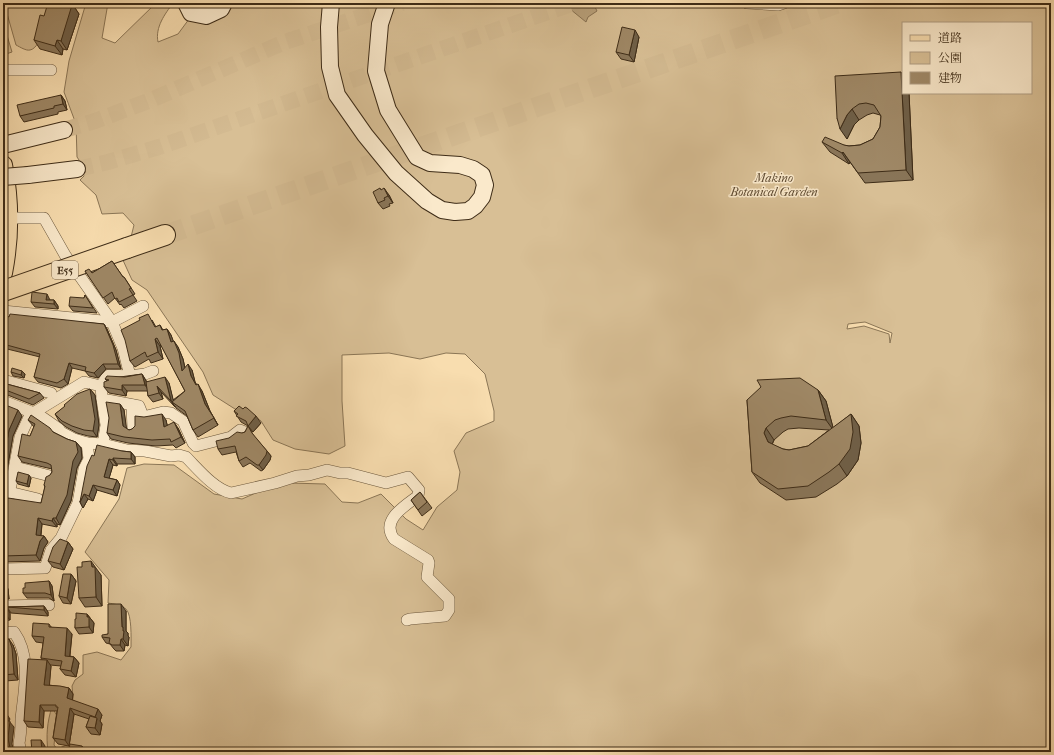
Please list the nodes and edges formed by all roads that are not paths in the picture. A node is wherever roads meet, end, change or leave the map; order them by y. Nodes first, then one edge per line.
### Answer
1 (186, 3) edge
2 (224, 3) edge
3 (330, 3) edge
4 (387, 3) edge
5 (747, 3) edge
6 (784, 3) edge
7 (760, 4) edge
8 (3, 70) edge
9 (51, 70) dead end
10 (64, 130) tunnel mouth
11 (3, 145) edge
12 (3, 165) edge
13 (77, 169) tunnel mouth
14 (3, 177) edge
15 (9, 220) junction
16 (165, 235) tunnel mouth
17 (3, 273) edge
18 (3, 291) edge
19 (143, 306) dead end
20 (3, 310) edge
21 (112, 322) junction
22 (152, 371) dead end
23 (130, 376) junction
24 (3, 380) edge
25 (101, 386) junction
26 (51, 393) dead end
27 (102, 400) junction
28 (3, 402) edge
29 (132, 405) junction
30 (34, 412) junction
31 (133, 429) edge
32 (245, 432) edge
33 (87, 443) junction
34 (103, 444) junction
35 (15, 467) junction
36 (50, 476) edge
37 (9, 492) junction
38 (38, 499) dead end
39 (3, 511) edge
40 (3, 569) edge
41 (50, 605) dead end
42 (3, 606) edge
43 (407, 620) dead end
44 (3, 633) edge
45 (21, 752) edge

1 - 2 main road
3 - 4 main road
5 - 7 street
6 - 7 street
8 - 9 street
10 - 11 main road
12 - 15 main road
13 - 14 main road, bridge
15 - 17 main road
15 - 21 street
16 - 18 highway, E55, bridge
19 - 21 street
20 - 21 street
21 - 23 street
22 - 23 street
23 - 25 street
24 - 26 street
25 - 27 street
25 - 30 street
27 - 29 street
27 - 34 street
28 - 30 street
29 - 31 street
29 - 32 street
30 - 33 street
30 - 35 street
33 - 34 street
33 - 40 street
34 - 43 street
35 - 36 street
35 - 37 street
37 - 38 street
37 - 39 street
41 - 42 street
44 - 45 street

